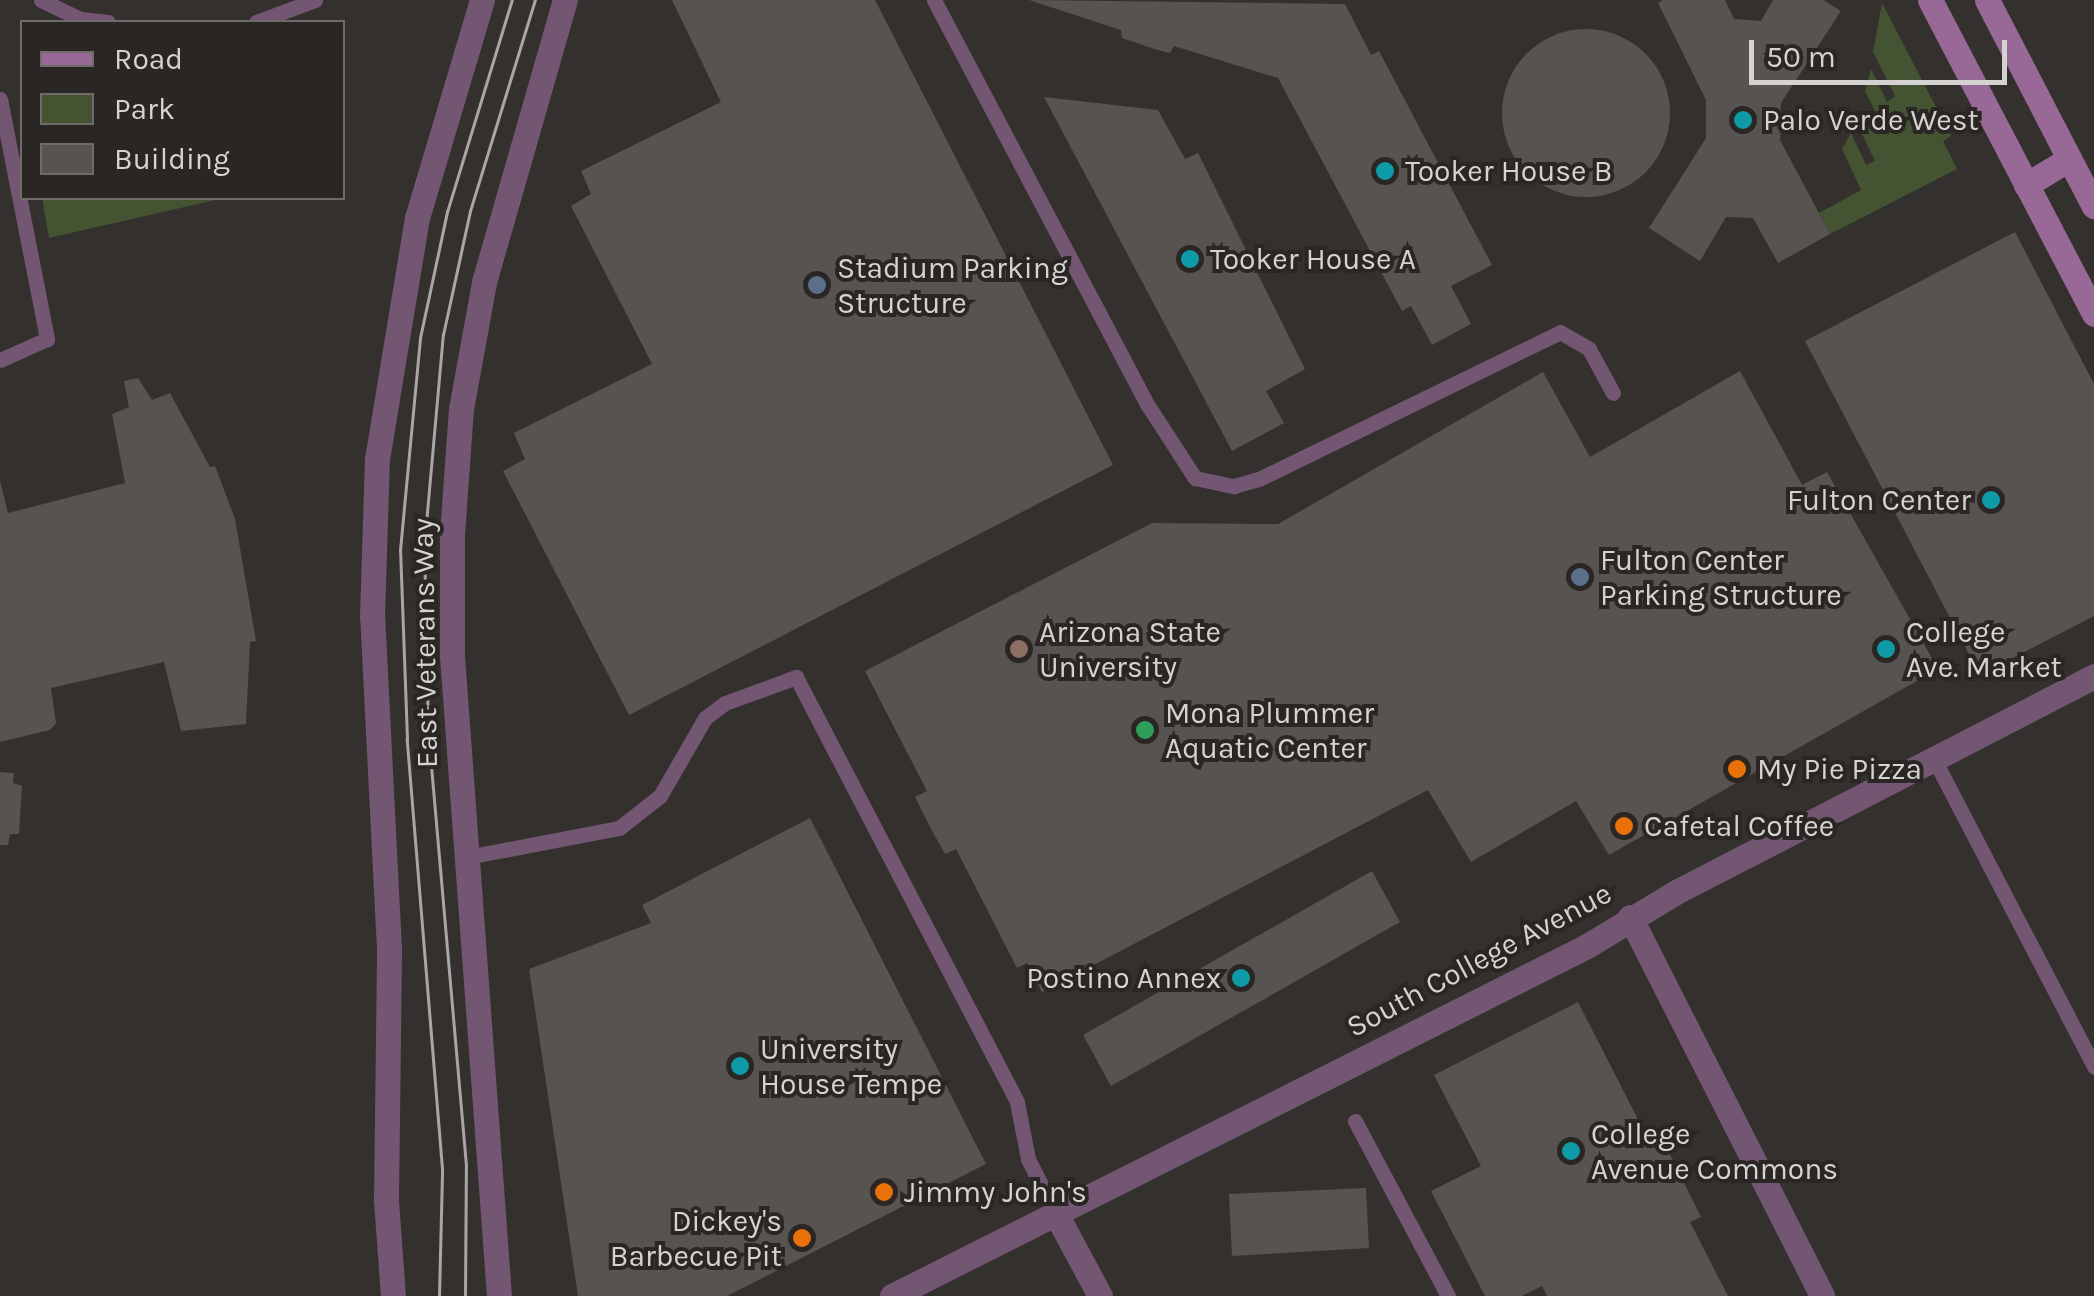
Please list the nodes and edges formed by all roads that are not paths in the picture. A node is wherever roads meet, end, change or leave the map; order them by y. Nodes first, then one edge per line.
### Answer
1 (41, 0) edge
2 (315, 0) edge
3 (482, 0) edge
4 (565, 0) edge
5 (934, 0) edge
6 (1930, 0) edge
7 (1987, 0) edge
8 (89, 20) edge
9 (261, 20) edge
10 (0, 99) edge
11 (2070, 159) junction
12 (2026, 185) junction
13 (2094, 206) edge
14 (2094, 314) edge
15 (0, 360) edge
16 (1613, 393) dead end
17 (2094, 676) edge
18 (1934, 759) junction
19 (467, 857) junction
20 (1630, 917) junction
21 (2094, 1068) edge
22 (1356, 1122) dead end
23 (1055, 1212) junction
24 (392, 1296) edge
25 (499, 1296) edge
26 (892, 1296) edge
27 (1100, 1296) edge
28 (1448, 1296) edge
29 (1822, 1296) edge

1 - 8 lane
2 - 9 lane
3 - 24 street, East Veterans Way
4 - 19 street, East Veterans Way
5 - 16 lane
6 - 12 main road
7 - 11 main road
10 - 15 lane
11 - 12 main road
11 - 13 main road
12 - 14 main road
17 - 18 street, South College Avenue
18 - 20 street, South College Avenue
18 - 21 lane
19 - 23 lane
19 - 25 street, East Veterans Way
20 - 23 street, South College Avenue
20 - 29 street
22 - 28 lane
23 - 26 street, South College Avenue
23 - 27 street

